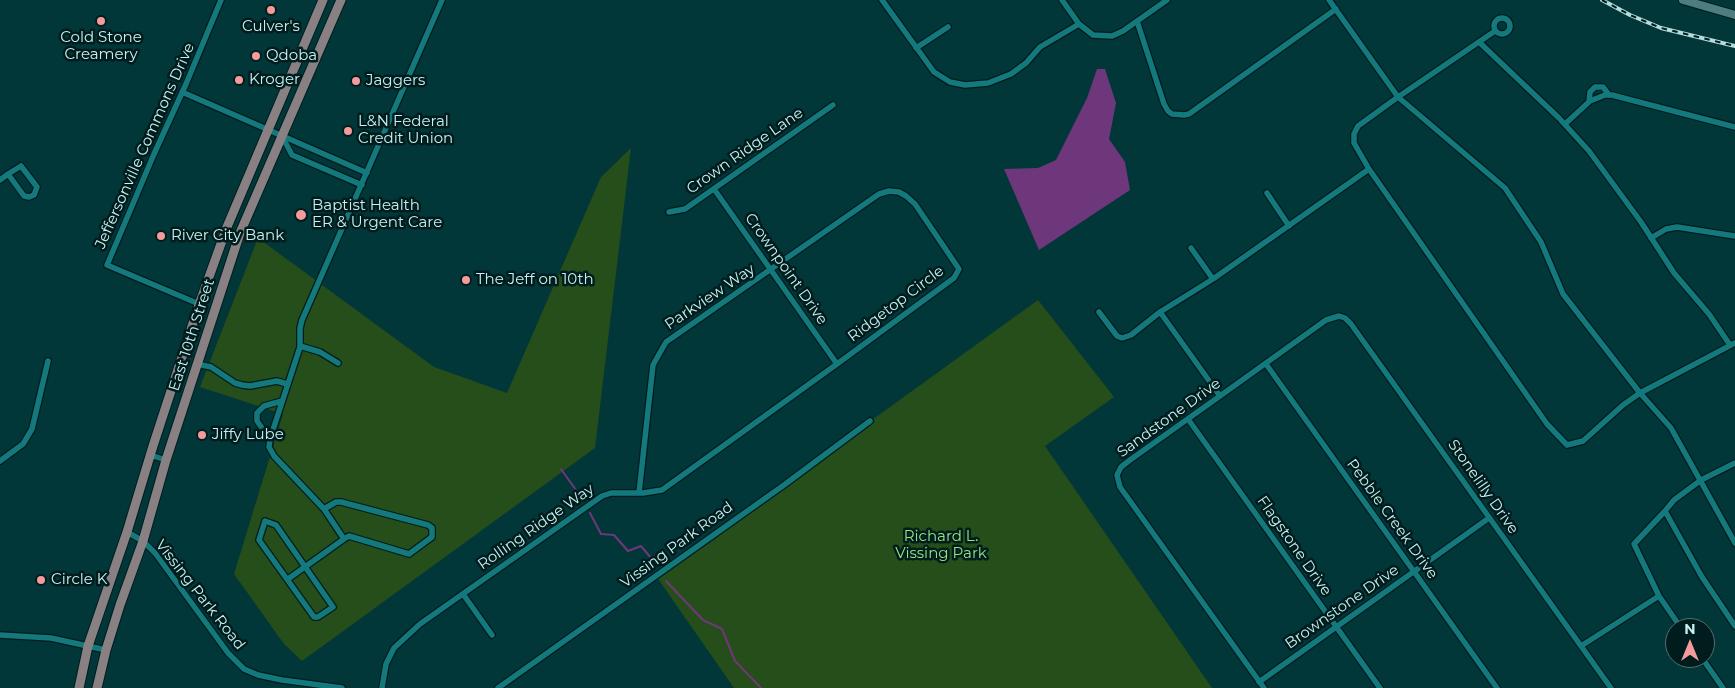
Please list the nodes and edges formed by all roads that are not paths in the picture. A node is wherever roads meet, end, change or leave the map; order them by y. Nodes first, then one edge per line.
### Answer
1 (221, 0) edge
2 (323, 0) edge
3 (341, 0) edge
4 (442, 0) edge
5 (882, 0) edge
6 (1062, 0) edge
7 (1167, 0) edge
8 (1329, 0) edge
9 (1683, 0) edge
10 (1336, 8) junction
11 (1735, 14) edge
12 (1137, 21) junction
13 (1078, 24) junction
14 (948, 27) dead end
15 (1496, 31) dead end
16 (1479, 42) junction
17 (916, 48) junction
18 (182, 92) junction
19 (1609, 95) junction
20 (1398, 97) junction
21 (1589, 102) junction
22 (833, 105) dead end
23 (1565, 124) junction
24 (1735, 127) edge
25 (268, 128) junction
26 (282, 136) junction
27 (1369, 169) junction
28 (368, 172) junction
29 (8, 174) junction
30 (0, 180) edge
31 (362, 185) junction
32 (714, 189) junction
33 (1266, 193) dead end
34 (669, 212) dead end
35 (1289, 226) junction
36 (1735, 236) edge
37 (1651, 238) junction
38 (1192, 248) dead end
39 (771, 270) junction
40 (1213, 278) junction
41 (199, 304) junction
42 (1098, 312) dead end
43 (1160, 312) junction
44 (1326, 320) joint
45 (1733, 344) edge
46 (300, 346) junction
47 (48, 361) dead end
48 (338, 363) dead end
49 (197, 364) junction
50 (837, 364) junction
51 (1266, 364) junction
52 (287, 384) junction
53 (1640, 393) junction
54 (1220, 396) junction
55 (282, 401) junction
56 (1188, 419) junction
57 (870, 422) dead end
58 (270, 439) junction
59 (150, 455) junction
60 (166, 460) junction
61 (0, 461) edge
62 (1735, 463) edge
63 (1701, 480) junction
64 (639, 493) junction
65 (324, 510) junction
66 (1665, 511) junction
67 (1489, 518) junction
68 (127, 532) junction
69 (344, 539) junction
70 (143, 541) junction
71 (1735, 543) edge
72 (305, 567) junction
73 (1414, 571) junction
74 (288, 579) junction
75 (463, 594) junction
76 (1659, 596) junction
77 (1674, 618) edge
78 (1735, 626) edge
79 (1336, 627) junction
80 (0, 635) edge
81 (492, 635) dead end
82 (88, 646) junction
83 (1581, 646) junction
84 (106, 650) junction
85 (1709, 668) edge
86 (1259, 682) junction
87 (79, 688) edge
88 (97, 688) edge
89 (342, 688) edge
90 (382, 688) edge
91 (498, 688) edge
92 (1264, 688) edge
93 (1380, 688) edge
94 (1498, 688) edge
95 (1611, 688) edge
96 (1723, 688) edge

1 - 18 street, Jeffersonville Commons Drive
2 - 25 main road, East 10th Street
3 - 26 main road, East 10th Street
4 - 28 street
5 - 17 street
6 - 13 street
7 - 12 street
8 - 10 street
9 - 11 main road
10 - 12 street
10 - 20 street
12 - 13 street
13 - 17 street
14 - 17 street
15 - 16 street
16 - 20 street
16 - 23 street
18 - 25 street
18 - 41 street, Jeffersonville Commons Drive
19 - 21 street
19 - 21 street
19 - 24 street
20 - 27 street
20 - 53 street
21 - 23 street
22 - 32 street, Crown Ridge Lane
23 - 37 street
25 - 26 street
25 - 41 main road, East 10th Street
26 - 28 street
26 - 31 street
26 - 49 main road, East 10th Street
27 - 35 street
27 - 53 street
28 - 31 street
29 - 29 street
29 - 30 street
31 - 46 street
32 - 34 street, Crown Ridge Lane
32 - 39 street, Crownpoint Drive
33 - 35 street
35 - 40 street
36 - 37 street
37 - 45 street
38 - 40 street
39 - 50 street, Crownpoint Drive
39 - 50 street, Ridgetop Circle
39 - 64 street, Parkview Way
40 - 43 street
41 - 59 main road, East 10th Street
42 - 43 street
43 - 54 street
44 - 51 street, Sandstone Drive
44 - 67 street, Stonelilly Drive
45 - 53 street
46 - 48 street
46 - 52 street
47 - 61 street
49 - 52 street
49 - 60 main road, East 10th Street
50 - 64 street, Rolling Ridge Way
51 - 54 street, Sandstone Drive
51 - 73 street, Pebble Creek Drive
52 - 55 street
53 - 63 street
54 - 56 street, Sandstone Drive
55 - 58 street
55 - 58 street
56 - 79 street, Flagstone Drive
56 - 86 street, Sandstone Drive
57 - 91 street, Vissing Park Road
58 - 65 street
59 - 60 street
59 - 68 main road, East 10th Street
60 - 70 main road, East 10th Street
62 - 63 street
63 - 66 street
63 - 71 street
64 - 75 street, Rolling Ridge Way
65 - 69 street
65 - 69 street
66 - 76 street
66 - 78 street
67 - 73 street, Brownstone Drive
67 - 83 street, Stonelilly Drive
68 - 70 street, Vissing Park Road
68 - 82 main road, East 10th Street
69 - 72 street
70 - 84 main road, East 10th Street
70 - 89 street, Vissing Park Road
72 - 74 street
72 - 74 street
72 - 74 street
73 - 79 street, Brownstone Drive
73 - 94 street, Pebble Creek Drive
75 - 81 street
75 - 90 street, Rolling Ridge Way
76 - 77 street
76 - 83 street
79 - 86 street, Brownstone Drive
79 - 93 street, Flagstone Drive
80 - 82 street
82 - 84 street
82 - 87 main road, East 10th Street
83 - 95 street, Stonelilly Drive
84 - 88 main road, East 10th Street
85 - 96 street
86 - 92 street, Sandstone Drive

